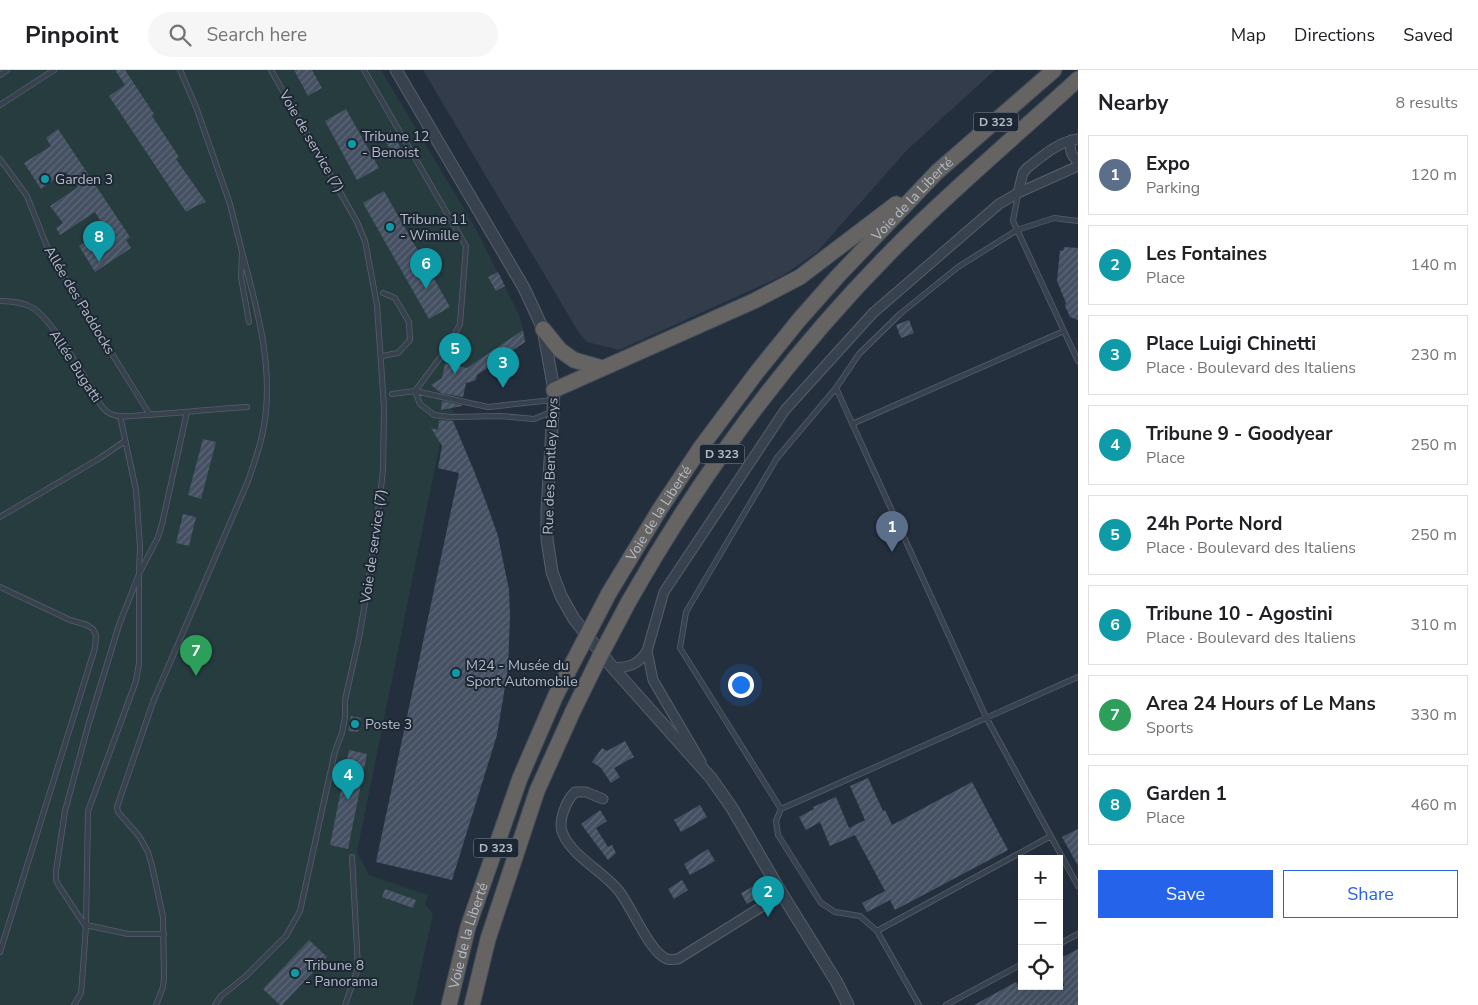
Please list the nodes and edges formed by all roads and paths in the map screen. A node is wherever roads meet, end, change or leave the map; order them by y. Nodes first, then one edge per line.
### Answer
1 (7, 70) edge
2 (54, 70) edge
3 (180, 70) edge
4 (271, 70) edge
5 (364, 70) edge
6 (396, 70) edge
7 (1054, 70) edge
8 (0, 74) edge
9 (1078, 81) edge
10 (0, 105) edge
11 (1074, 140) edge
12 (0, 159) edge
13 (1078, 162) edge
14 (1078, 166) edge
15 (937, 172) junction
16 (1018, 193) junction
17 (1078, 221) edge
18 (1017, 230) junction
19 (242, 252) junction
20 (383, 293) dead end
21 (0, 300) edge
22 (250, 322) dead end
23 (543, 329) junction
24 (1064, 331) junction
25 (382, 356) junction
26 (1078, 361) edge
27 (602, 368) junction
28 (836, 388) junction
29 (415, 391) junction
30 (392, 394) dead end
31 (554, 400) junction
32 (247, 406) dead end
33 (187, 412) junction
34 (150, 414) junction
35 (120, 416) junction
36 (852, 424) junction
37 (125, 441) junction
38 (0, 516) edge
39 (139, 574) junction
40 (0, 587) edge
41 (647, 651) junction
42 (613, 668) junction
43 (1078, 677) edge
44 (986, 717) junction
45 (711, 778) junction
46 (602, 799) dead end
47 (781, 809) junction
48 (1051, 836) junction
49 (352, 856) dead end
50 (1078, 886) edge
51 (782, 894) junction
52 (86, 926) junction
53 (877, 930) junction
54 (164, 934) junction
55 (1078, 934) edge
56 (1063, 942) edge
57 (0, 952) edge
58 (1018, 966) edge
59 (74, 1005) edge
60 (156, 1005) edge
61 (215, 1005) edge
62 (345, 1005) edge
63 (449, 1005) edge
64 (472, 1005) edge
65 (848, 1005) edge
66 (918, 1005) edge
67 (946, 1005) edge

1 - 8 lane
2 - 10 lane
3 - 19 lane
4 - 25 lane, Voie de service (7)
5 - 29 lane
6 - 23 street, Rue des Bentley Boys
7 - 15 highway, Voie de la Liberté / D 323
9 - 64 highway, Voie de la Liberté / D 323, bridge
11 - 13 street
11 - 16 street
12 - 34 lane, Allée des Paddocks
14 - 16 street
15 - 27 highway
15 - 63 highway, Voie de la Liberté / D 323, bridge
16 - 18 lane
16 - 41 street
17 - 18 lane
18 - 24 lane
18 - 28 lane
19 - 22 lane
19 - 54 lane
20 - 25 lane
21 - 35 lane, Allée Bugatti
23 - 27 highway
23 - 31 street, Rue des Bentley Boys
24 - 26 lane
24 - 36 lane
25 - 61 lane, Voie de service (7)
27 - 31 highway
28 - 36 lane
28 - 47 lane
29 - 30 lane
29 - 31 lane
29 - 31 lane
31 - 42 street, Rue des Bentley Boys
32 - 33 lane
33 - 34 lane
33 - 39 lane
34 - 35 lane
35 - 37 lane
36 - 44 lane
37 - 38 lane
37 - 39 lane
39 - 52 lane
39 - 52 lane
40 - 57 lane
41 - 42 street
41 - 45 street
42 - 45 street, Rue des Bentley Boys
43 - 44 lane
44 - 47 lane
44 - 48 lane
45 - 51 street, Rue des Bentley Boys
46 - 51 street
47 - 53 lane
48 - 50 lane
48 - 53 lane
49 - 62 lane
51 - 65 street, Rue des Bentley Boys
52 - 54 lane
52 - 59 lane
53 - 66 lane
54 - 60 lane
55 - 56 lane
58 - 67 lane

